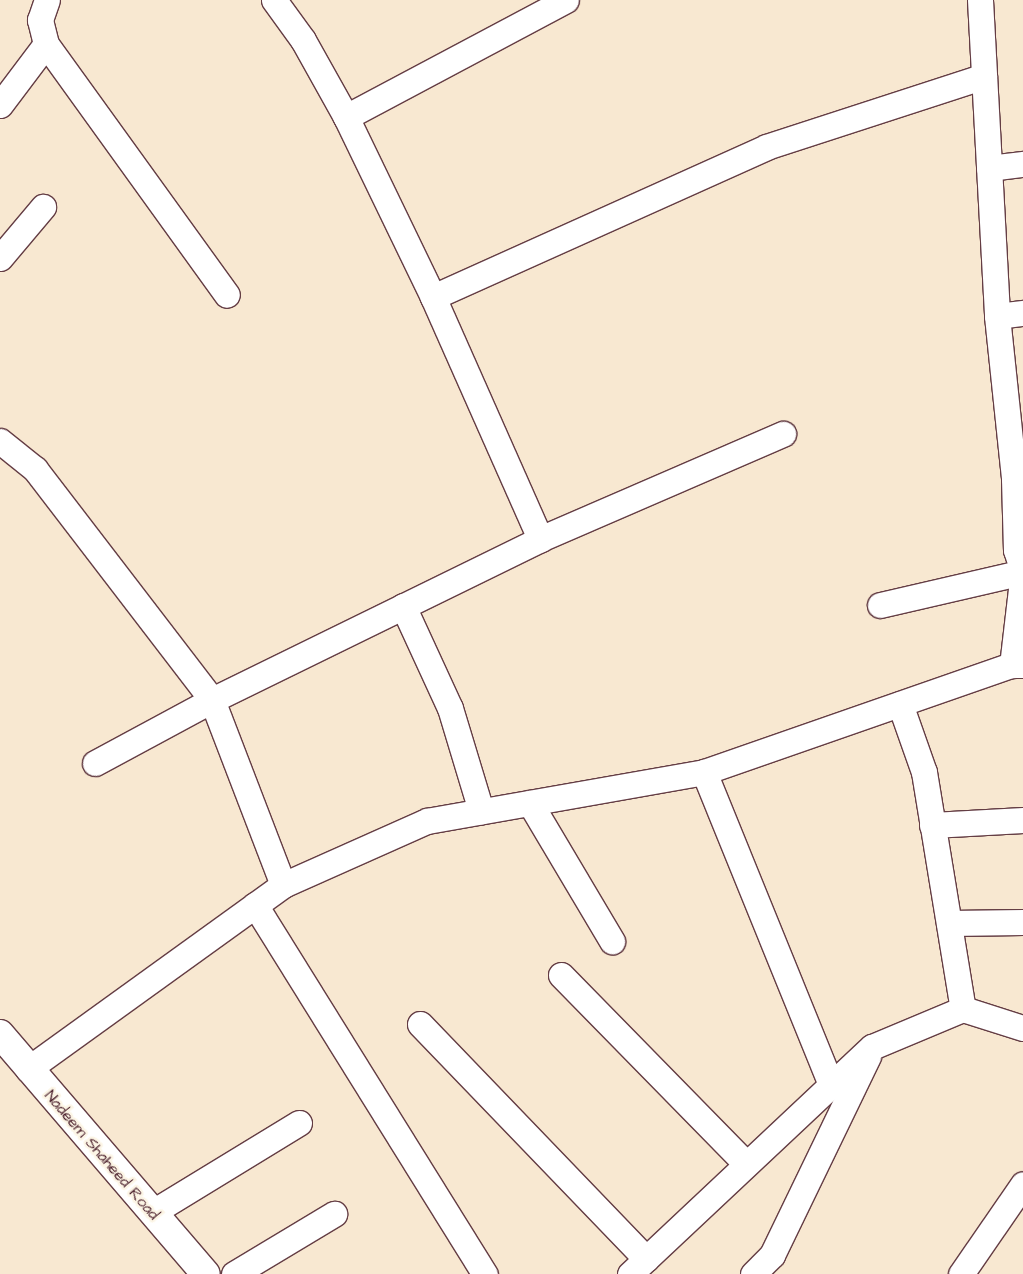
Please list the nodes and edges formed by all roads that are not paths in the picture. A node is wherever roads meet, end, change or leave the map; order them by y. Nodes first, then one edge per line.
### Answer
1 (47, 0) edge
2 (274, 0) edge
3 (566, 0) edge
4 (980, 0) edge
5 (46, 44) junction
6 (984, 76) junction
7 (0, 105) edge
8 (346, 117) junction
9 (1023, 164) edge
10 (989, 168) junction
11 (43, 207) dead end
12 (0, 258) edge
13 (227, 294) dead end
14 (433, 297) junction
15 (1023, 313) edge
16 (997, 316) junction
17 (783, 434) dead end
18 (0, 441) edge
19 (1019, 478) edge
20 (540, 539) junction
21 (1020, 558) edge
22 (880, 605) dead end
23 (404, 606) junction
24 (1017, 665) edge
25 (212, 700) junction
26 (900, 704) junction
27 (95, 763) dead end
28 (704, 772) junction
29 (530, 803) junction
30 (481, 811) junction
31 (1023, 820) edge
32 (932, 824) junction
33 (283, 885) junction
34 (255, 905) junction
35 (1023, 922) edge
36 (949, 923) junction
37 (612, 941) dead end
38 (561, 976) dead end
39 (963, 1009) junction
40 (420, 1024) dead end
41 (1023, 1028) edge
42 (0, 1034) edge
43 (872, 1047) junction
44 (28, 1069) junction
45 (830, 1083) junction
46 (299, 1123) dead end
47 (746, 1164) junction
48 (1023, 1184) edge
49 (153, 1212) junction
50 (334, 1214) dead end
51 (638, 1266) edge
52 (206, 1274) edge
53 (234, 1274) edge
54 (485, 1274) edge
55 (753, 1274) edge
56 (961, 1274) edge

1 - 5 street
2 - 8 street
3 - 8 street
4 - 6 street
5 - 7 street
5 - 13 street
6 - 10 street
6 - 14 street
8 - 14 street
9 - 10 street
10 - 16 street
11 - 12 street
14 - 20 street
15 - 16 street
16 - 19 street
17 - 20 street
18 - 25 street
19 - 21 street
20 - 23 street
21 - 22 street
21 - 24 street
23 - 25 street
23 - 30 street
24 - 26 street
25 - 27 street
25 - 33 street
26 - 28 street
26 - 32 street
28 - 29 street
28 - 45 street
29 - 30 street
29 - 37 street
30 - 33 street
31 - 32 street
32 - 36 street
33 - 34 street
34 - 44 street
34 - 54 street
35 - 36 street
36 - 39 street
38 - 47 street
39 - 41 street
39 - 43 street
40 - 51 street
42 - 44 main road, Nadeem Shaheed Road
43 - 45 street
43 - 55 street
44 - 49 main road, Nadeem Shaheed Road
45 - 47 street
46 - 49 street
47 - 51 street
48 - 56 street
49 - 52 main road, Nadeem Shaheed Road
50 - 53 street

